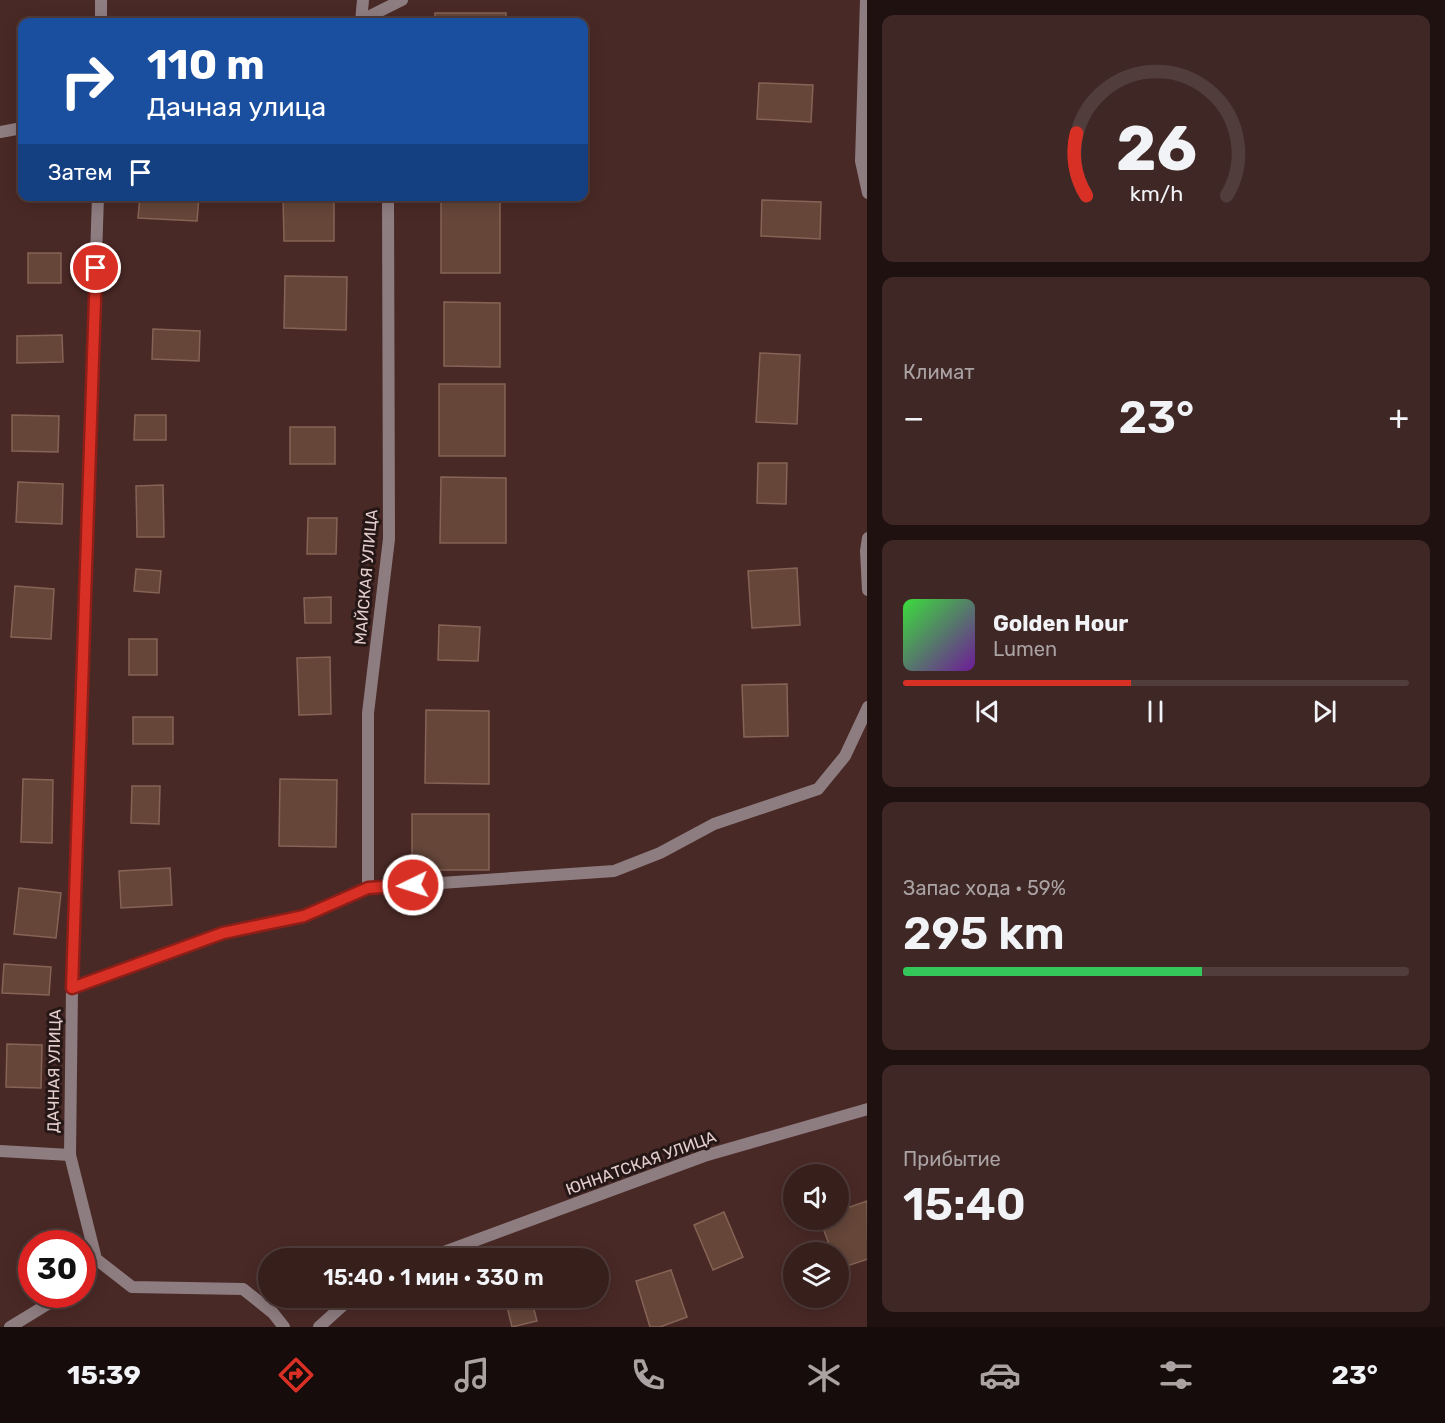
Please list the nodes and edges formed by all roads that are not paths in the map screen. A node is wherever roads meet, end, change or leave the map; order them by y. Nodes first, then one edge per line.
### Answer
1 (101, 0) edge
2 (363, 0) edge
3 (402, 0) edge
4 (866, 0) edge
5 (101, 18) edge
6 (361, 18) edge
7 (368, 18) edge
8 (18, 129) edge
9 (0, 132) edge
10 (867, 193) edge
11 (99, 201) edge
12 (388, 201) edge
13 (867, 538) edge
14 (867, 591) edge
15 (867, 707) edge
16 (368, 888) junction
17 (72, 988) junction
18 (867, 1109) edge
19 (0, 1150) edge
20 (70, 1155) junction
21 (89, 1230) edge
22 (455, 1248) edge
23 (96, 1259) edge
24 (41, 1308) edge
25 (340, 1308) edge
26 (10, 1327) edge
27 (284, 1327) edge
28 (319, 1327) edge

1 - 5 street
2 - 6 street
3 - 7 street
4 - 10 street
8 - 9 street
11 - 17 street, ДАЧНАЯ УЛИЦА
12 - 16 street, МАЙСКАЯ УЛИЦА
13 - 14 street
15 - 16 street
16 - 17 street
17 - 20 street, ДАЧНАЯ УЛИЦА
18 - 22 street, ЮННАТСКАЯ УЛИЦА
19 - 20 street
20 - 21 street, ДАЧНАЯ УЛИЦА
23 - 27 street
24 - 26 street
25 - 28 street

